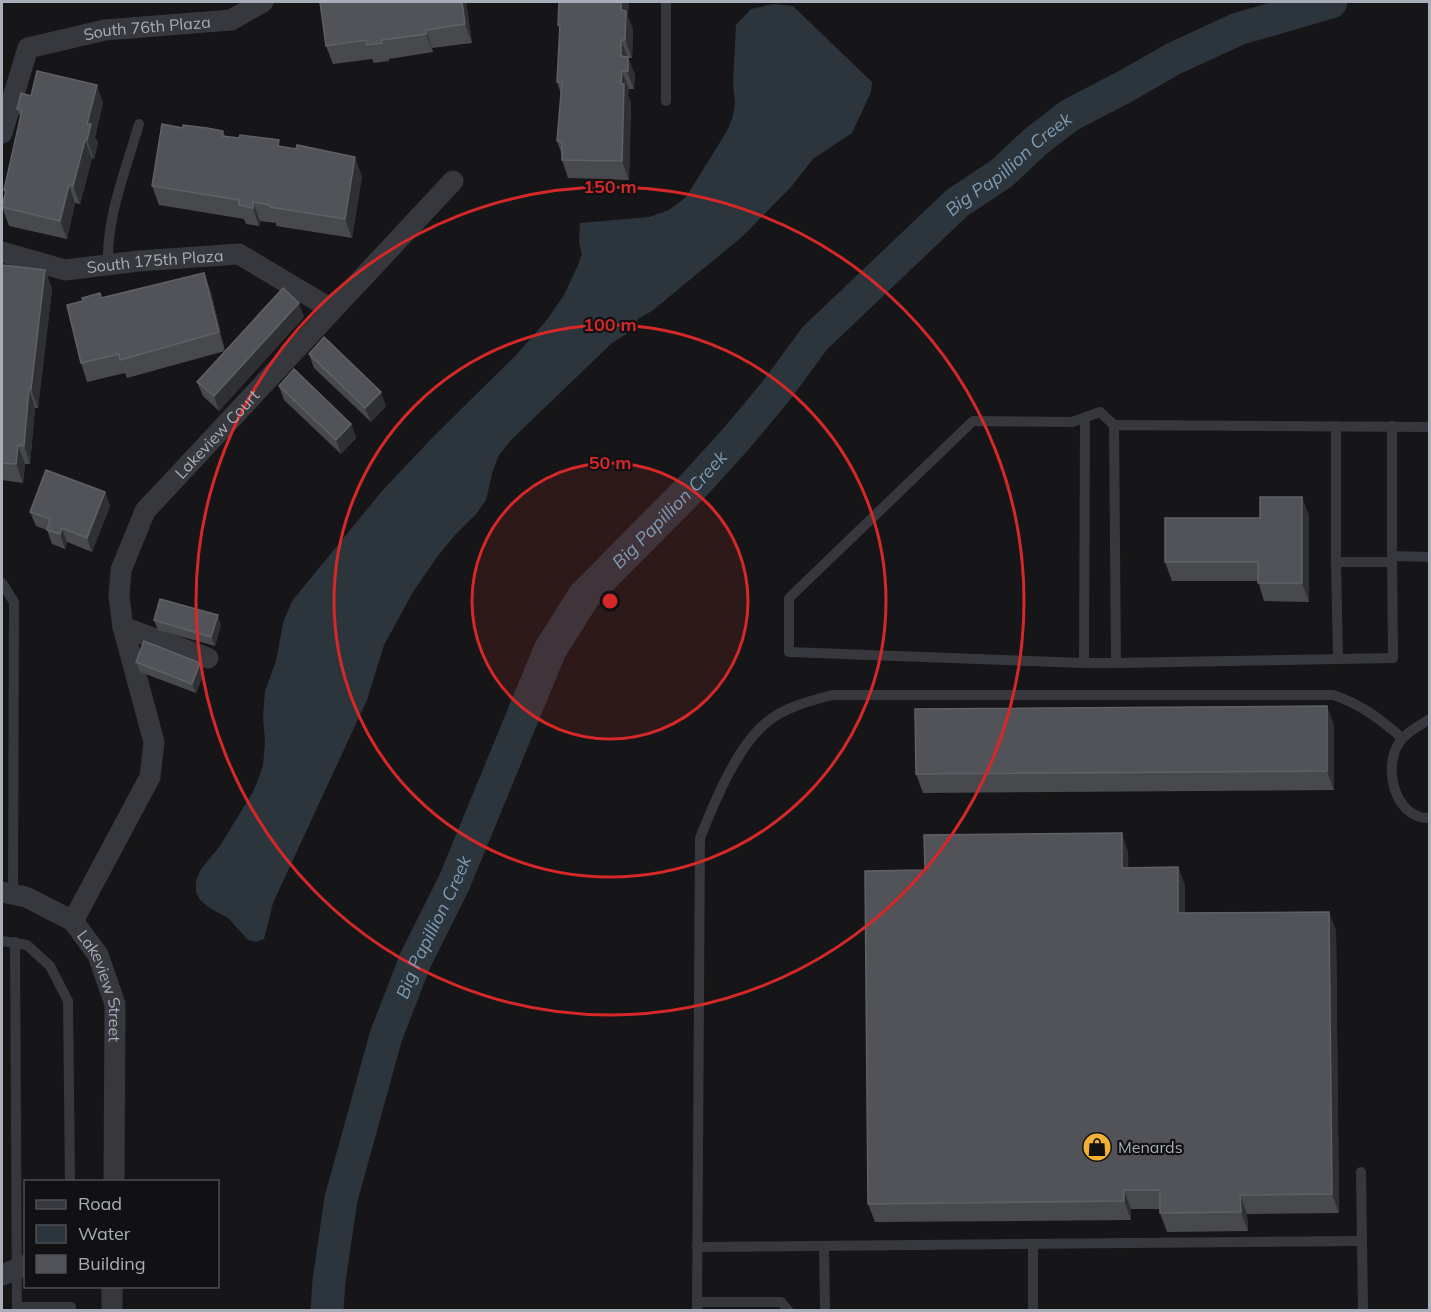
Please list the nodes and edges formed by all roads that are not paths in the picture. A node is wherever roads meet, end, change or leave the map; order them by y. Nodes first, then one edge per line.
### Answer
1 (263, 2) edge
2 (666, 2) edge
3 (666, 101) dead end
4 (139, 124) dead end
5 (2, 133) edge
6 (453, 181) dead end
7 (2, 252) edge
8 (108, 265) junction
9 (331, 309) junction
10 (1084, 417) junction
11 (1114, 425) junction
12 (1336, 426) junction
13 (1392, 426) junction
14 (1430, 427) edge
15 (1430, 557) edge
16 (1392, 559) junction
17 (1336, 562) junction
18 (2, 583) edge
19 (123, 627) junction
20 (208, 658) dead end
21 (1338, 659) junction
22 (1084, 663) junction
23 (1116, 663) junction
24 (1430, 719) edge
25 (1402, 738) junction
26 (154, 742) joint
27 (1430, 818) edge
28 (7, 893) edge
29 (73, 921) junction
30 (2, 941) edge
31 (15, 942) junction
32 (1361, 1172) dead end
33 (70, 1180) edge
34 (114, 1180) edge
35 (1362, 1241) junction
36 (1033, 1244) junction
37 (824, 1246) junction
38 (697, 1247) junction
39 (14, 1269) edge
40 (112, 1288) edge
41 (697, 1306) edge
42 (17, 1309) edge
43 (71, 1311) edge
44 (111, 1311) edge
45 (788, 1311) edge
46 (825, 1311) edge
47 (1033, 1311) edge
48 (1363, 1311) edge

1 - 5 street, South 76th Plaza
2 - 3 lane
4 - 8 lane
6 - 9 street, Lakeview Court
7 - 8 street, South 175th Plaza
8 - 9 street, South 175th Plaza
9 - 19 street, Lakeview Court
10 - 11 lane
10 - 22 lane
10 - 22 lane
11 - 12 lane
11 - 23 lane
12 - 13 lane
12 - 17 lane
13 - 14 lane
13 - 16 lane
15 - 16 lane
16 - 17 lane
16 - 21 lane
17 - 21 lane
18 - 28 lane
19 - 20 street
19 - 26 street, Lakeview Court
21 - 23 lane
22 - 23 lane
24 - 25 lane
25 - 27 lane
25 - 38 lane
26 - 29 street, Lakeview Street
28 - 29 street
29 - 34 street, Lakeview Street
30 - 31 lane
31 - 33 lane
31 - 39 lane
32 - 35 lane
35 - 36 lane
35 - 48 lane
36 - 37 lane
36 - 47 lane
37 - 38 lane
37 - 46 lane
38 - 41 lane
39 - 42 lane
40 - 44 street
41 - 45 lane
42 - 43 lane

